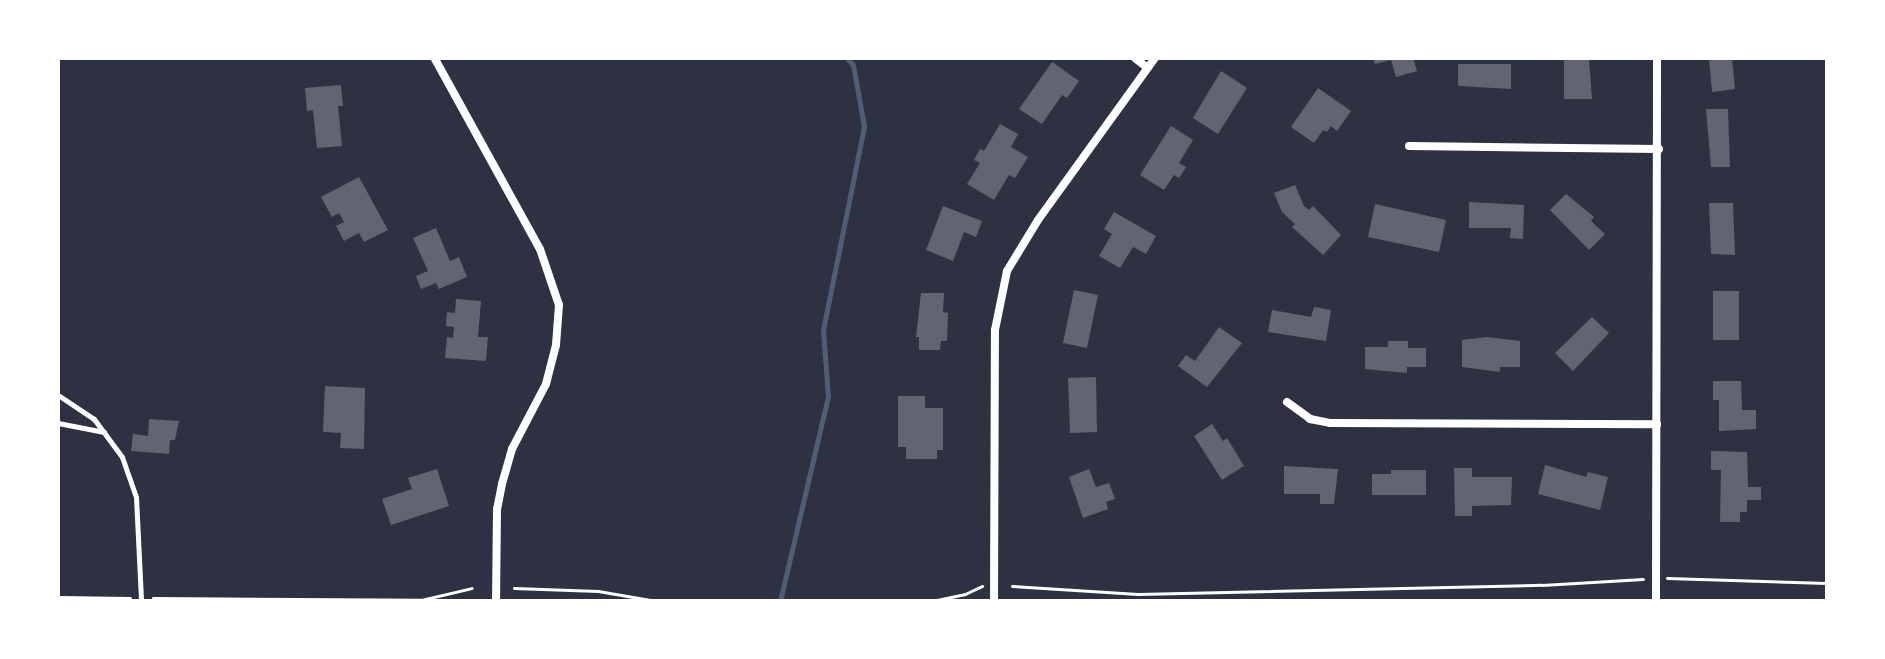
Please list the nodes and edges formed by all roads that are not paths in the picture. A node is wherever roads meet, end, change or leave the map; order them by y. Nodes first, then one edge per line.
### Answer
1 (1135, 58) edge
2 (1155, 58) edge
3 (1657, 58) edge
4 (435, 59) edge
5 (1148, 68) junction
6 (1409, 146) dead end
7 (1659, 149) junction
8 (58, 395) edge
9 (1287, 402) dead end
10 (58, 423) edge
11 (1657, 424) junction
12 (105, 432) junction
13 (141, 599) edge
14 (496, 601) edge
15 (994, 601) edge
16 (1656, 601) edge

1 - 5 street
2 - 5 street
3 - 7 street
4 - 14 street
5 - 15 street
6 - 7 street
7 - 11 street
8 - 12 lane
9 - 11 street
10 - 12 lane
11 - 16 street
12 - 13 lane

